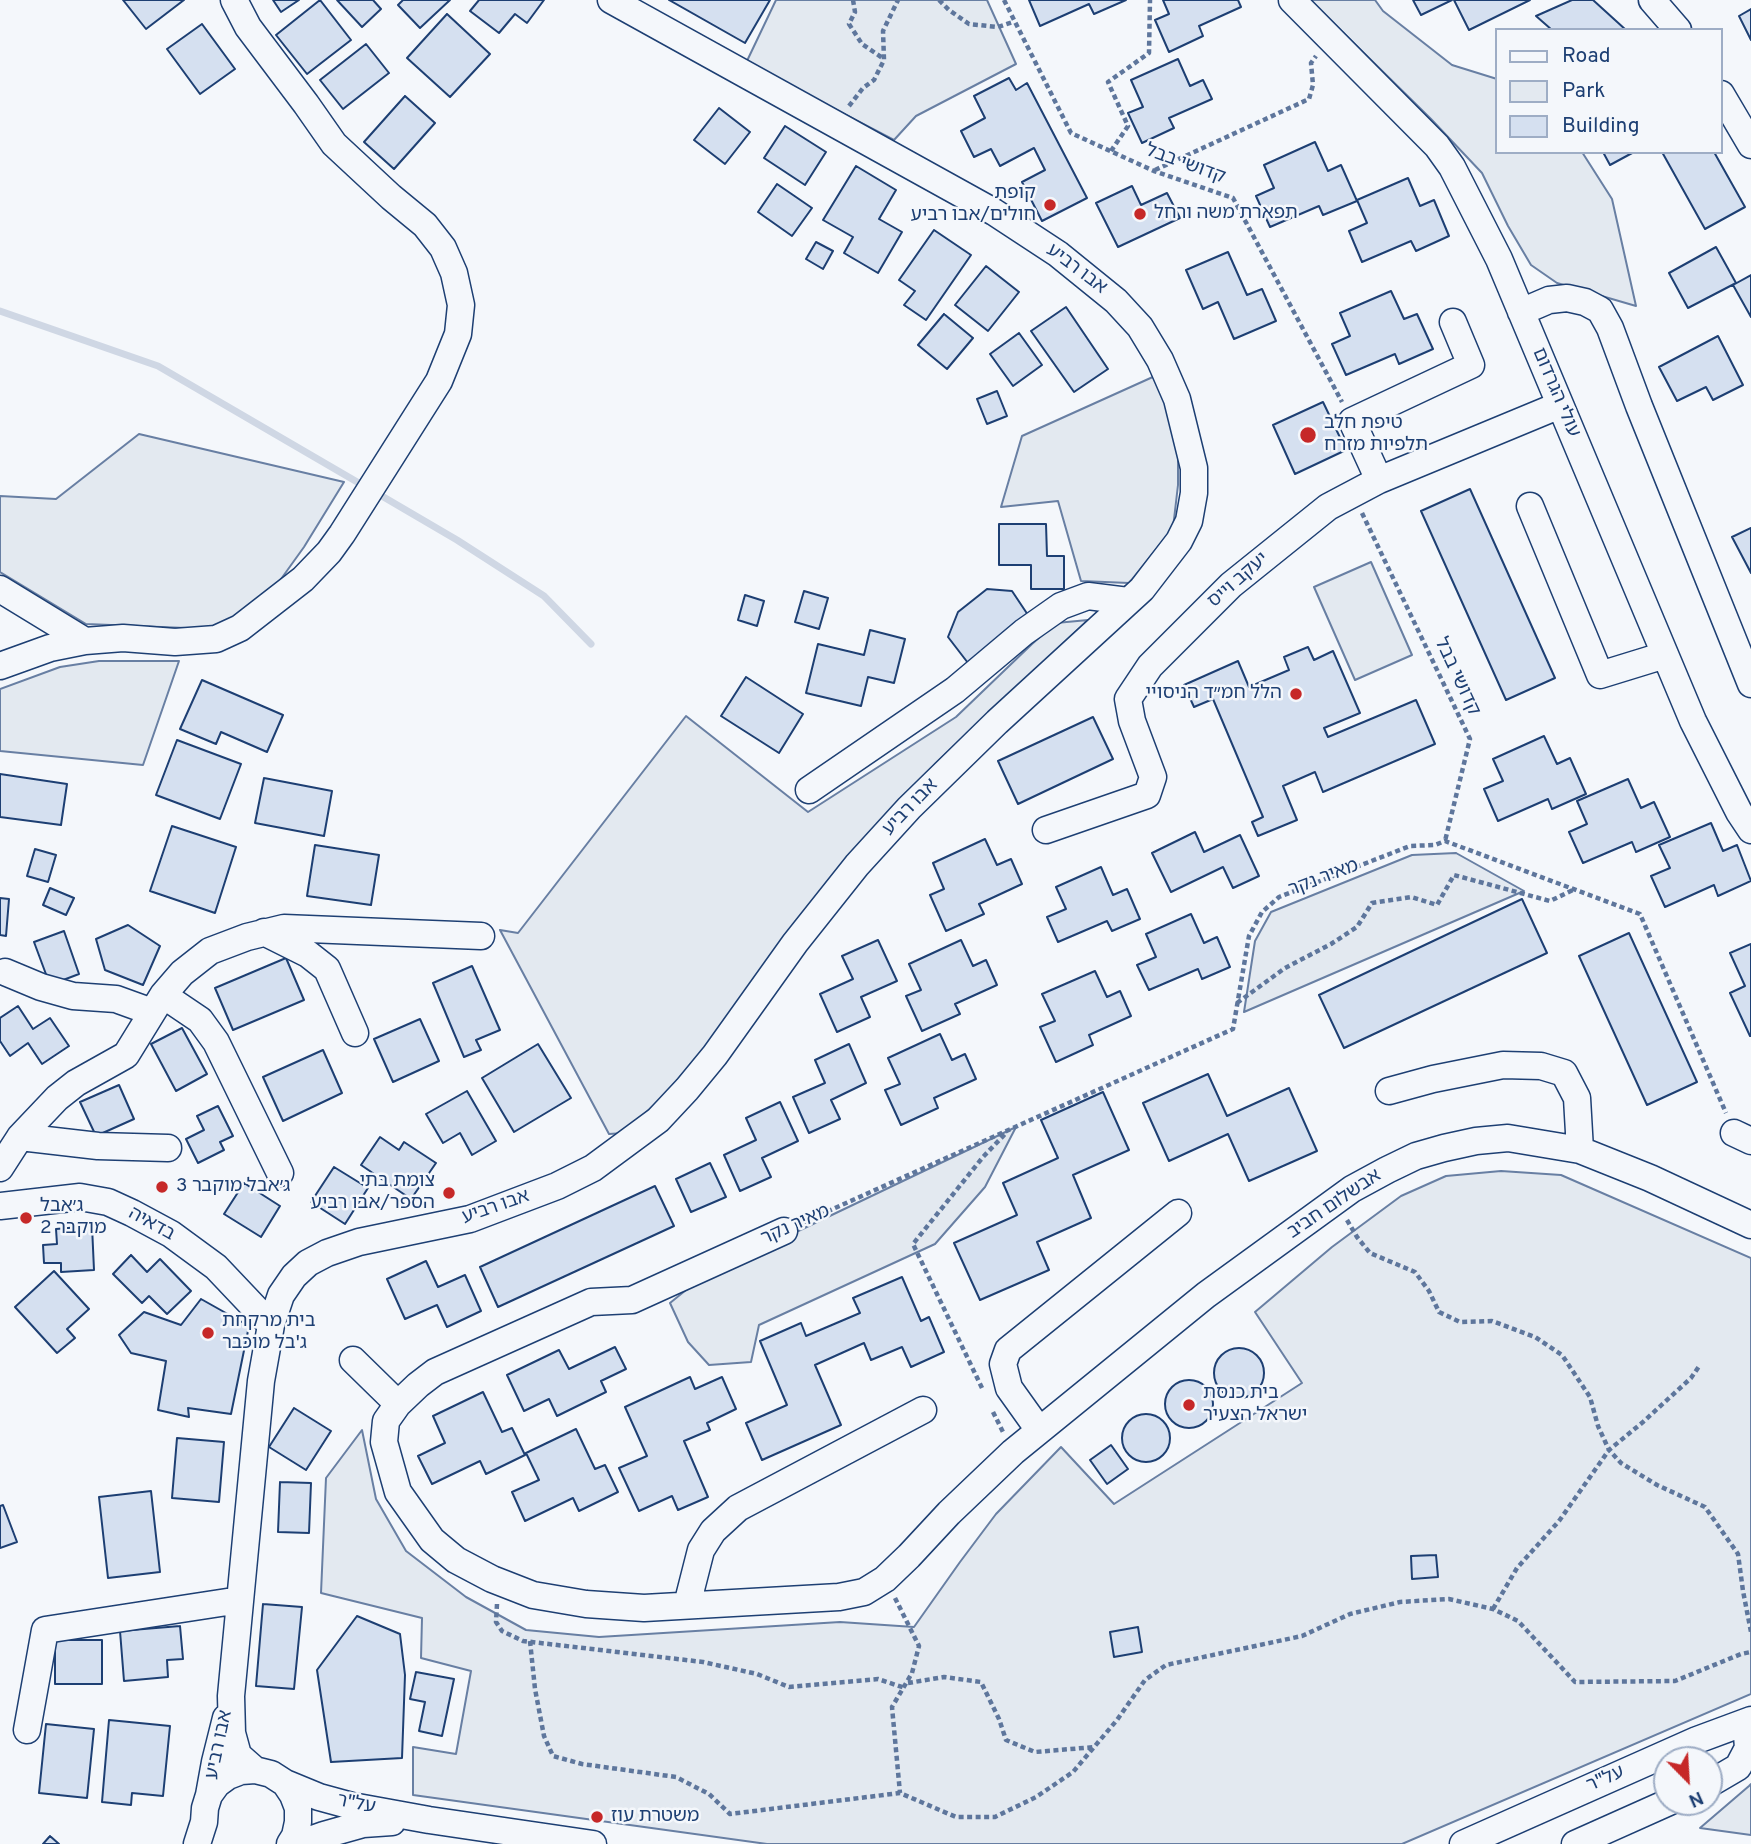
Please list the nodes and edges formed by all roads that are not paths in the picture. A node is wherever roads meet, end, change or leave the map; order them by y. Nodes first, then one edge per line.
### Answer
1 (234, 0) edge
2 (611, 0) edge
3 (1292, 0) edge
4 (1652, 0) edge
5 (1676, 28) edge
6 (1723, 97) edge
7 (1751, 145) edge
8 (1521, 312) junction
9 (1453, 322) dead end
10 (1560, 405) junction
11 (1379, 480) junction
12 (1530, 506) dead end
13 (0, 589) edge
14 (1128, 601) junction
15 (85, 641) junction
16 (1665, 655) junction
17 (0, 666) edge
18 (1751, 684) edge
19 (809, 790) dead end
20 (1046, 830) dead end
21 (1751, 830) edge
22 (264, 932) junction
23 (481, 936) dead end
24 (5, 972) dead end
25 (158, 1004) junction
26 (355, 1033) dead end
27 (1389, 1091) dead end
28 (20, 1137) junction
29 (168, 1148) dead end
30 (1580, 1150) junction
31 (0, 1168) edge
32 (279, 1173) dead end
33 (0, 1206) edge
34 (1178, 1213) dead end
35 (1751, 1225) edge
36 (784, 1231) road end
37 (271, 1325) junction
38 (353, 1360) dead end
39 (398, 1404) junction
40 (923, 1410) dead end
41 (1039, 1430) junction
42 (1013, 1452) joint
43 (240, 1600) junction
44 (687, 1605) junction
45 (231, 1696) junction
46 (1749, 1721) edge
47 (27, 1730) dead end
48 (255, 1770) junction
49 (1723, 1776) edge
50 (285, 1783) junction
51 (209, 1795) junction
52 (1653, 1809) edge
53 (429, 1819) junction
54 (204, 1837) edge
55 (290, 1844) edge
56 (299, 1844) edge
57 (593, 1844) edge
58 (1463, 1844) edge
59 (1575, 1844) edge

1 - 15 street
2 - 14 street, אבו רביע
3 - 8 street, עולי הגרדום
4 - 5 street
6 - 7 street
8 - 10 street, עולי הגרדום
8 - 18 street
9 - 11 street
10 - 11 street, יעקב וייס
10 - 16 street, עולי הגרדום
11 - 20 street, יעקב וייס
12 - 16 street
13 - 15 street
14 - 19 street
14 - 37 street, אבו רביע
15 - 17 street
16 - 21 street, עולי הגרדום
22 - 23 street
22 - 25 street
22 - 26 street
24 - 25 street
25 - 28 street
25 - 32 street
27 - 30 street
28 - 29 street
28 - 31 street
30 - 35 street, אבשלום חביב
30 - 41 street, אבשלום חביב
33 - 37 street, בדאיה
34 - 41 street
36 - 39 street, מאיר נקר
37 - 43 street, אבו רביע
38 - 39 street
39 - 44 street, מאיר נקר
40 - 44 street
41 - 42 street, אבשלום חביב
42 - 44 street, מאיר נקר
43 - 45 street, אבו רביע
43 - 47 street
45 - 48 street, אבו רביע
45 - 51 street, אבו רביע
46 - 49 street
46 - 58 street, על"ר
48 - 50 street, על"ר
48 - 51 street
50 - 53 street, על"ר
50 - 55 street
51 - 54 street, אבו רביע
52 - 59 street
53 - 56 street, על"ר
53 - 57 street, על"ר

